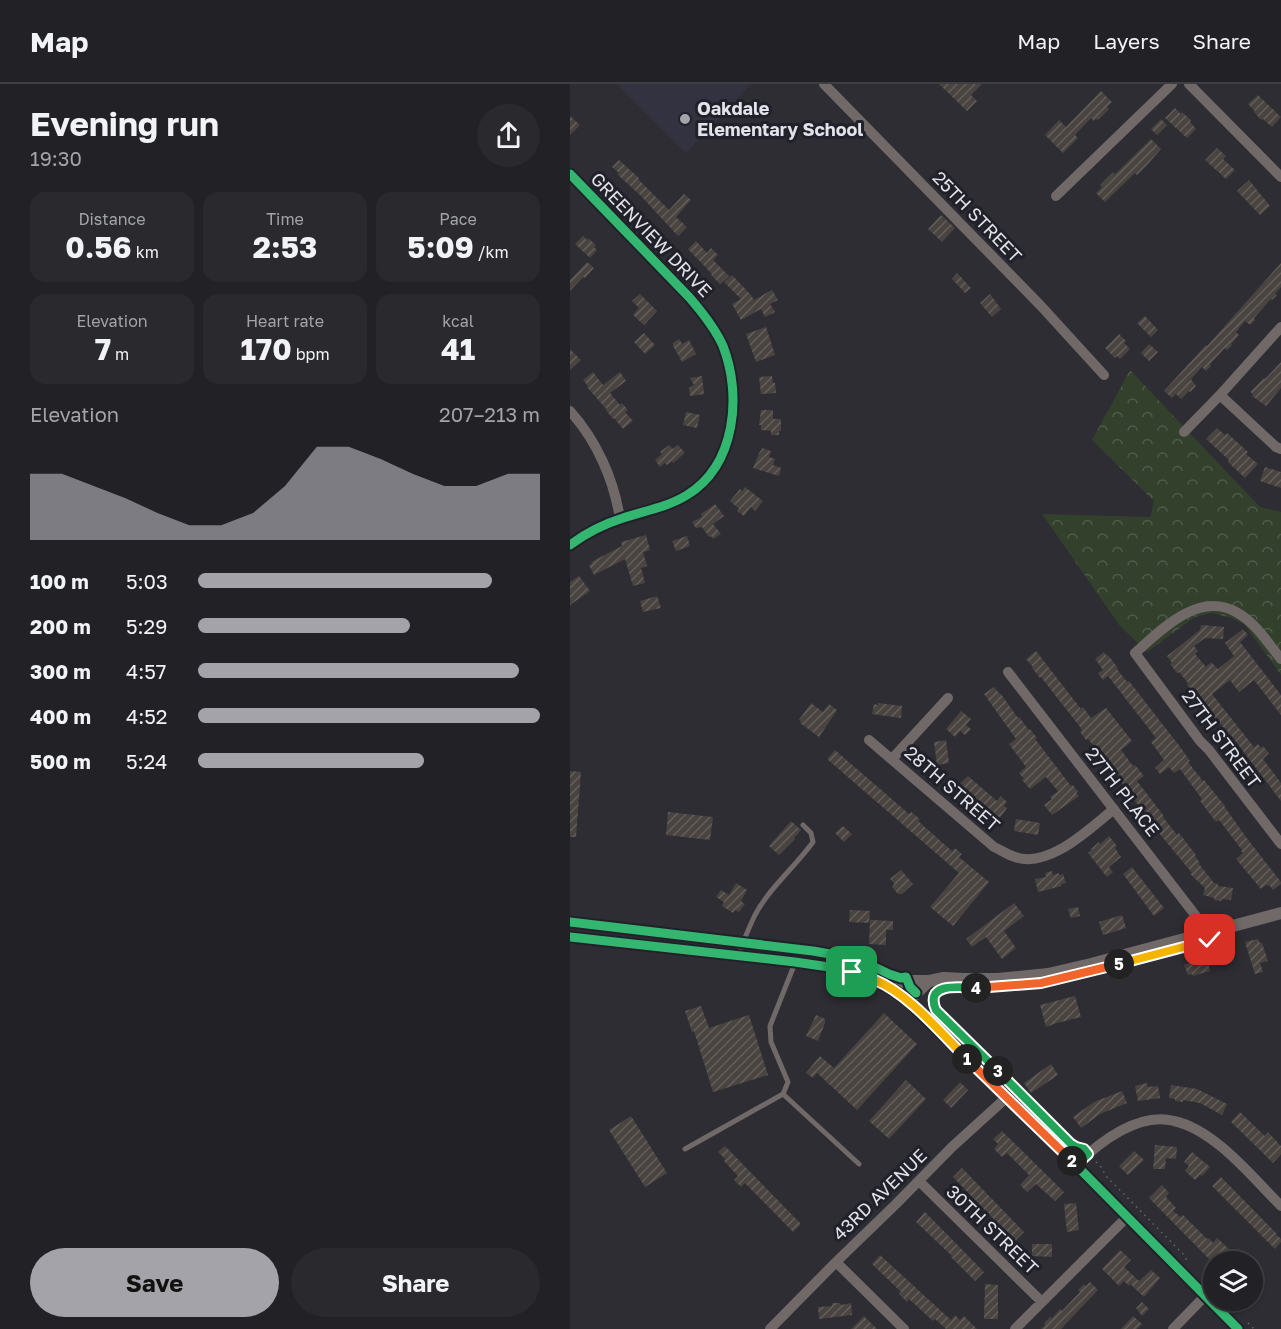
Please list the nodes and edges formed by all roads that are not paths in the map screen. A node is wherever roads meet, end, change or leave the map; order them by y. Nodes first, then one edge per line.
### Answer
1 (824, 84) edge
2 (1172, 84) edge
3 (1190, 84) edge
4 (570, 174) edge
5 (1281, 177) edge
6 (1056, 196) dead end
7 (1281, 327) edge
8 (1104, 375) dead end
9 (1220, 395) junction
10 (570, 411) edge
11 (1184, 432) dead end
12 (1281, 449) edge
13 (620, 519) junction
14 (570, 545) edge
15 (1281, 659) edge
16 (1008, 672) dead end
17 (948, 698) dead end
18 (869, 740) dead end
19 (892, 759) junction
20 (1114, 809) junction
21 (803, 825) dead end
22 (1281, 844) edge
23 (1281, 913) edge
24 (1209, 933) junction
25 (570, 937) edge
26 (738, 956) junction
27 (795, 962) junction
28 (929, 981) junction
29 (885, 985) junction
30 (908, 1001) junction
31 (783, 1094) junction
32 (1006, 1098) junction
33 (685, 1149) dead end
34 (859, 1164) dead end
35 (1076, 1165) junction
36 (919, 1181) junction
37 (1281, 1206) edge
38 (1128, 1217) junction
39 (836, 1262) junction
40 (1203, 1294) edge
41 (1203, 1298) edge
42 (1042, 1302) junction
43 (1220, 1311) edge
44 (1237, 1328) edge
45 (770, 1329) edge
46 (904, 1329) edge
47 (1015, 1329) edge
48 (1173, 1329) edge

1 - 8 street, 25TH STREET
2 - 6 street
3 - 5 street
4 - 13 street, GREENVIEW DRIVE
7 - 9 street
9 - 11 street
9 - 12 street
10 - 13 street
13 - 14 street, GREENVIEW DRIVE
15 - 22 street, 27TH STREET
16 - 20 street, 27TH PLACE
17 - 19 street
18 - 19 street, 28TH STREET
19 - 20 street, 28TH STREET
20 - 24 street, 27TH PLACE
21 - 26 lane
23 - 24 street
24 - 28 street
25 - 26 street
26 - 27 street
27 - 29 street
27 - 31 lane
28 - 29 street
28 - 30 street
29 - 30 street
30 - 32 street
31 - 33 lane
31 - 34 lane
32 - 35 street
32 - 36 street, 43RD AVENUE
35 - 37 street
35 - 38 street
36 - 39 street, 43RD AVENUE
36 - 42 street, 30TH STREET
38 - 40 street
38 - 42 street
39 - 45 street, 43RD AVENUE
39 - 46 street
41 - 48 street
42 - 47 street
43 - 44 street

